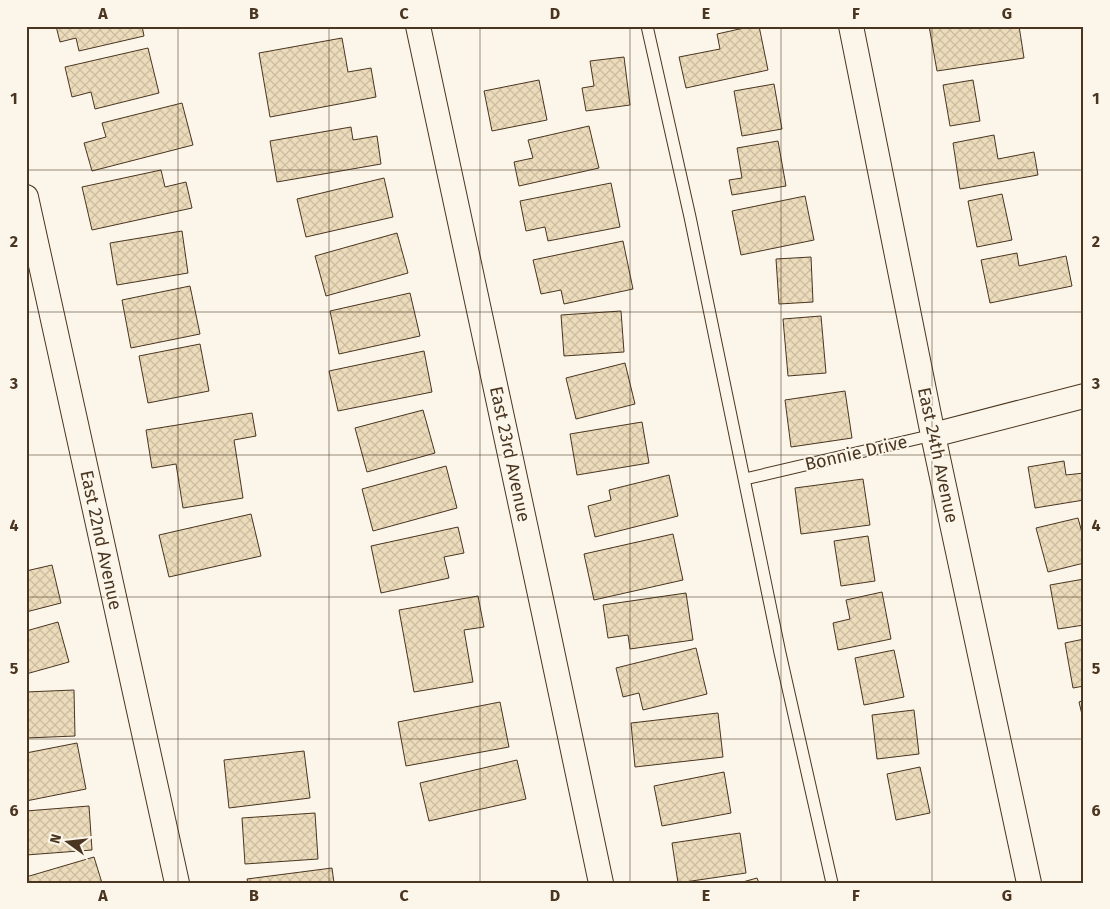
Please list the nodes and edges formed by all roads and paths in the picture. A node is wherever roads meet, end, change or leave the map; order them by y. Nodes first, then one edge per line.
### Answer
1 (418, 26) edge
2 (648, 26) edge
3 (851, 26) edge
4 (26, 197) edge
5 (1084, 396) edge
6 (933, 435) junction
7 (745, 479) junction
8 (177, 883) edge
9 (601, 883) edge
10 (832, 883) edge
11 (1030, 883) edge

1 - 9 street, East 23rd Avenue
2 - 7 lane
3 - 6 street, East 24th Avenue
4 - 8 street, East 22nd Avenue
5 - 6 street, Bonnie Drive
6 - 7 lane, Bonnie Drive
6 - 11 street, East 24th Avenue
7 - 10 lane

